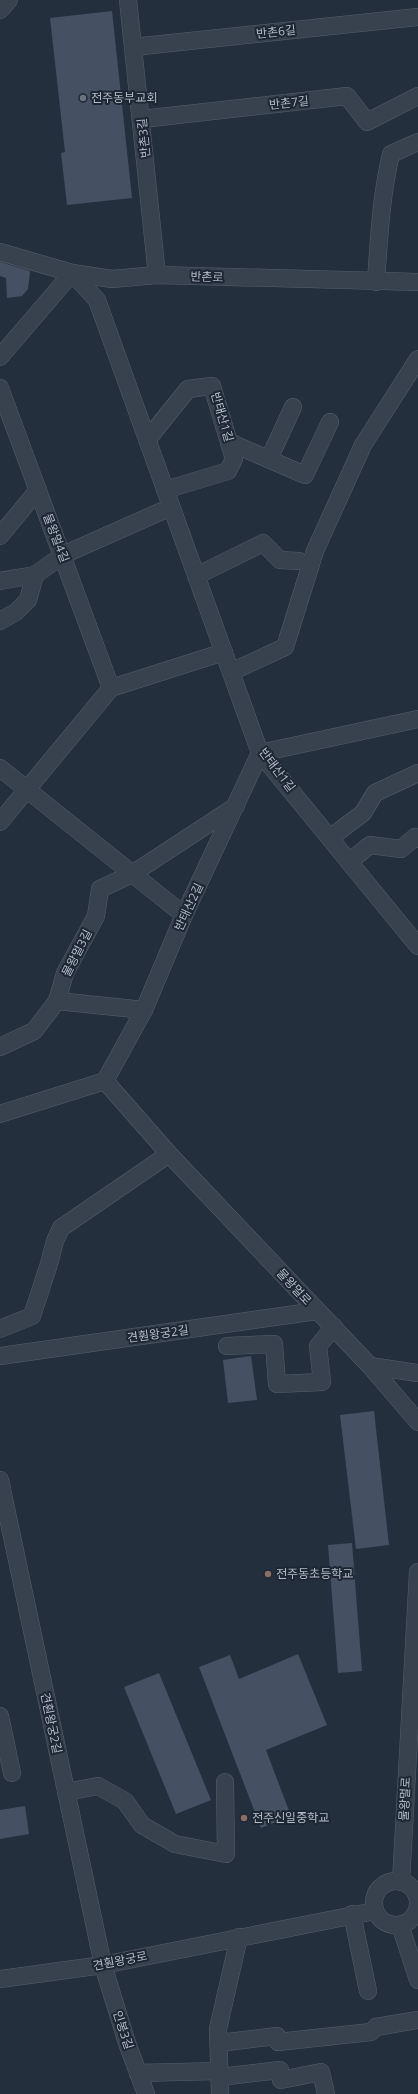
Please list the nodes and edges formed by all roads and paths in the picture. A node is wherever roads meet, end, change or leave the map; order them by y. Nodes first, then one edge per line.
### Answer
1 (9, 0) edge
2 (128, 0) edge
3 (0, 10) edge
4 (418, 17) edge
5 (134, 47) junction
6 (418, 96) edge
7 (142, 118) junction
8 (418, 142) edge
9 (0, 252) edge
10 (72, 273) junction
11 (157, 276) junction
12 (376, 282) junction
13 (418, 282) edge
14 (0, 357) edge
15 (418, 359) edge
16 (0, 388) edge
17 (292, 407) dead end
18 (330, 422) dead end
19 (147, 440) junction
20 (229, 442) junction
21 (269, 459) junction
22 (38, 490) junction
23 (165, 490) junction
24 (171, 506) junction
25 (0, 536) edge
26 (63, 555) junction
27 (299, 561) dead end
28 (35, 575) junction
29 (196, 576) junction
30 (0, 581) edge
31 (0, 621) edge
32 (224, 652) junction
33 (231, 672) junction
34 (111, 688) junction
35 (418, 719) edge
36 (260, 753) junction
37 (0, 768) edge
38 (418, 773) edge
39 (27, 790) junction
40 (236, 806) junction
41 (0, 822) edge
42 (331, 837) junction
43 (418, 839) edge
44 (349, 862) junction
45 (132, 874) junction
46 (184, 915) junction
47 (418, 946) edge
48 (57, 1001) junction
49 (144, 1010) junction
50 (0, 1047) edge
51 (105, 1080) junction
52 (0, 1114) edge
53 (169, 1154) junction
54 (317, 1311) junction
55 (334, 1327) junction
56 (0, 1329) edge
57 (227, 1346) dead end
58 (0, 1356) edge
59 (370, 1366) junction
60 (418, 1373) edge
61 (418, 1422) edge
62 (0, 1480) edge
63 (418, 1572) edge
64 (415, 1663) edge
65 (0, 1716) edge
66 (12, 1773) dead end
67 (225, 1782) dead end
68 (66, 1792) junction
69 (414, 1895) edge
70 (375, 1911) junction
71 (352, 1914) junction
72 (400, 1925) junction
73 (239, 1937) junction
74 (103, 1965) junction
75 (0, 1979) edge
76 (418, 1980) edge
77 (368, 1991) dead end
78 (418, 2020) edge
79 (219, 2043) junction
80 (138, 2073) junction
81 (220, 2081) edge
82 (146, 2094) edge
83 (326, 2094) edge

1 - 3 street
2 - 5 street, 반촌3길
4 - 5 street, 반촌6길
5 - 7 street, 반촌3길
6 - 7 street, 반촌7길
7 - 11 street, 반촌3길
8 - 12 street
9 - 10 street, 반촌로
10 - 11 street, 반촌로
10 - 14 street
10 - 19 street, 반태산1길
11 - 12 street, 반촌로
12 - 13 street, 반촌로
15 - 33 street
16 - 22 street, 물왕멀4길
17 - 21 street
18 - 21 street
19 - 20 street, 반태산1길
19 - 23 street, 반태산1길
20 - 21 street
20 - 23 street, 반태산1길
22 - 25 street
22 - 26 street, 물왕멀4길
23 - 24 street, 반태산1길
24 - 26 street
24 - 29 street, 반태산1길
26 - 28 street
26 - 34 street, 물왕멀4길
27 - 29 street
28 - 30 street
28 - 31 street
29 - 32 street, 반태산1길
32 - 33 street, 반태산1길
32 - 34 street
33 - 36 street, 반태산1길
34 - 39 street
35 - 36 street
36 - 40 street, 반태산2길
36 - 42 street, 반태산1길
37 - 39 street
38 - 42 street
39 - 41 street
39 - 45 street
40 - 45 street, 물왕멀3길
40 - 46 street, 반태산2길
42 - 44 street, 반태산1길
43 - 44 street
44 - 47 street, 반태산1길
45 - 46 street
45 - 48 street, 물왕멀3길
46 - 49 street, 반태산2길
48 - 49 street
48 - 50 street, 물왕멀3길
49 - 51 street, 반태산2길
51 - 52 street
51 - 53 street, 물왕멀로
53 - 54 street, 물왕멀로
53 - 56 street
54 - 55 street, 물왕멀로
54 - 58 street, 견훤왕궁2길
55 - 57 street
55 - 59 street, 물왕멀로
59 - 60 street
59 - 61 street, 물왕멀로
62 - 68 street, 견훤왕궁2길
63 - 64 street, 물왕멀로
64 - 69 street, 물왕멀로
65 - 66 street
67 - 68 street
68 - 74 street, 견훤왕궁2길
69 - 70 street
69 - 72 street
70 - 71 street, 견훤왕궁로
70 - 72 street
71 - 73 street, 견훤왕궁로
71 - 77 street
72 - 76 street
73 - 74 street, 견훤왕궁로
73 - 79 street
74 - 75 street, 견훤왕궁로
74 - 80 street, 인봉3길
78 - 79 street
79 - 81 street
80 - 81 street
80 - 82 street, 인봉3길
81 - 83 street

